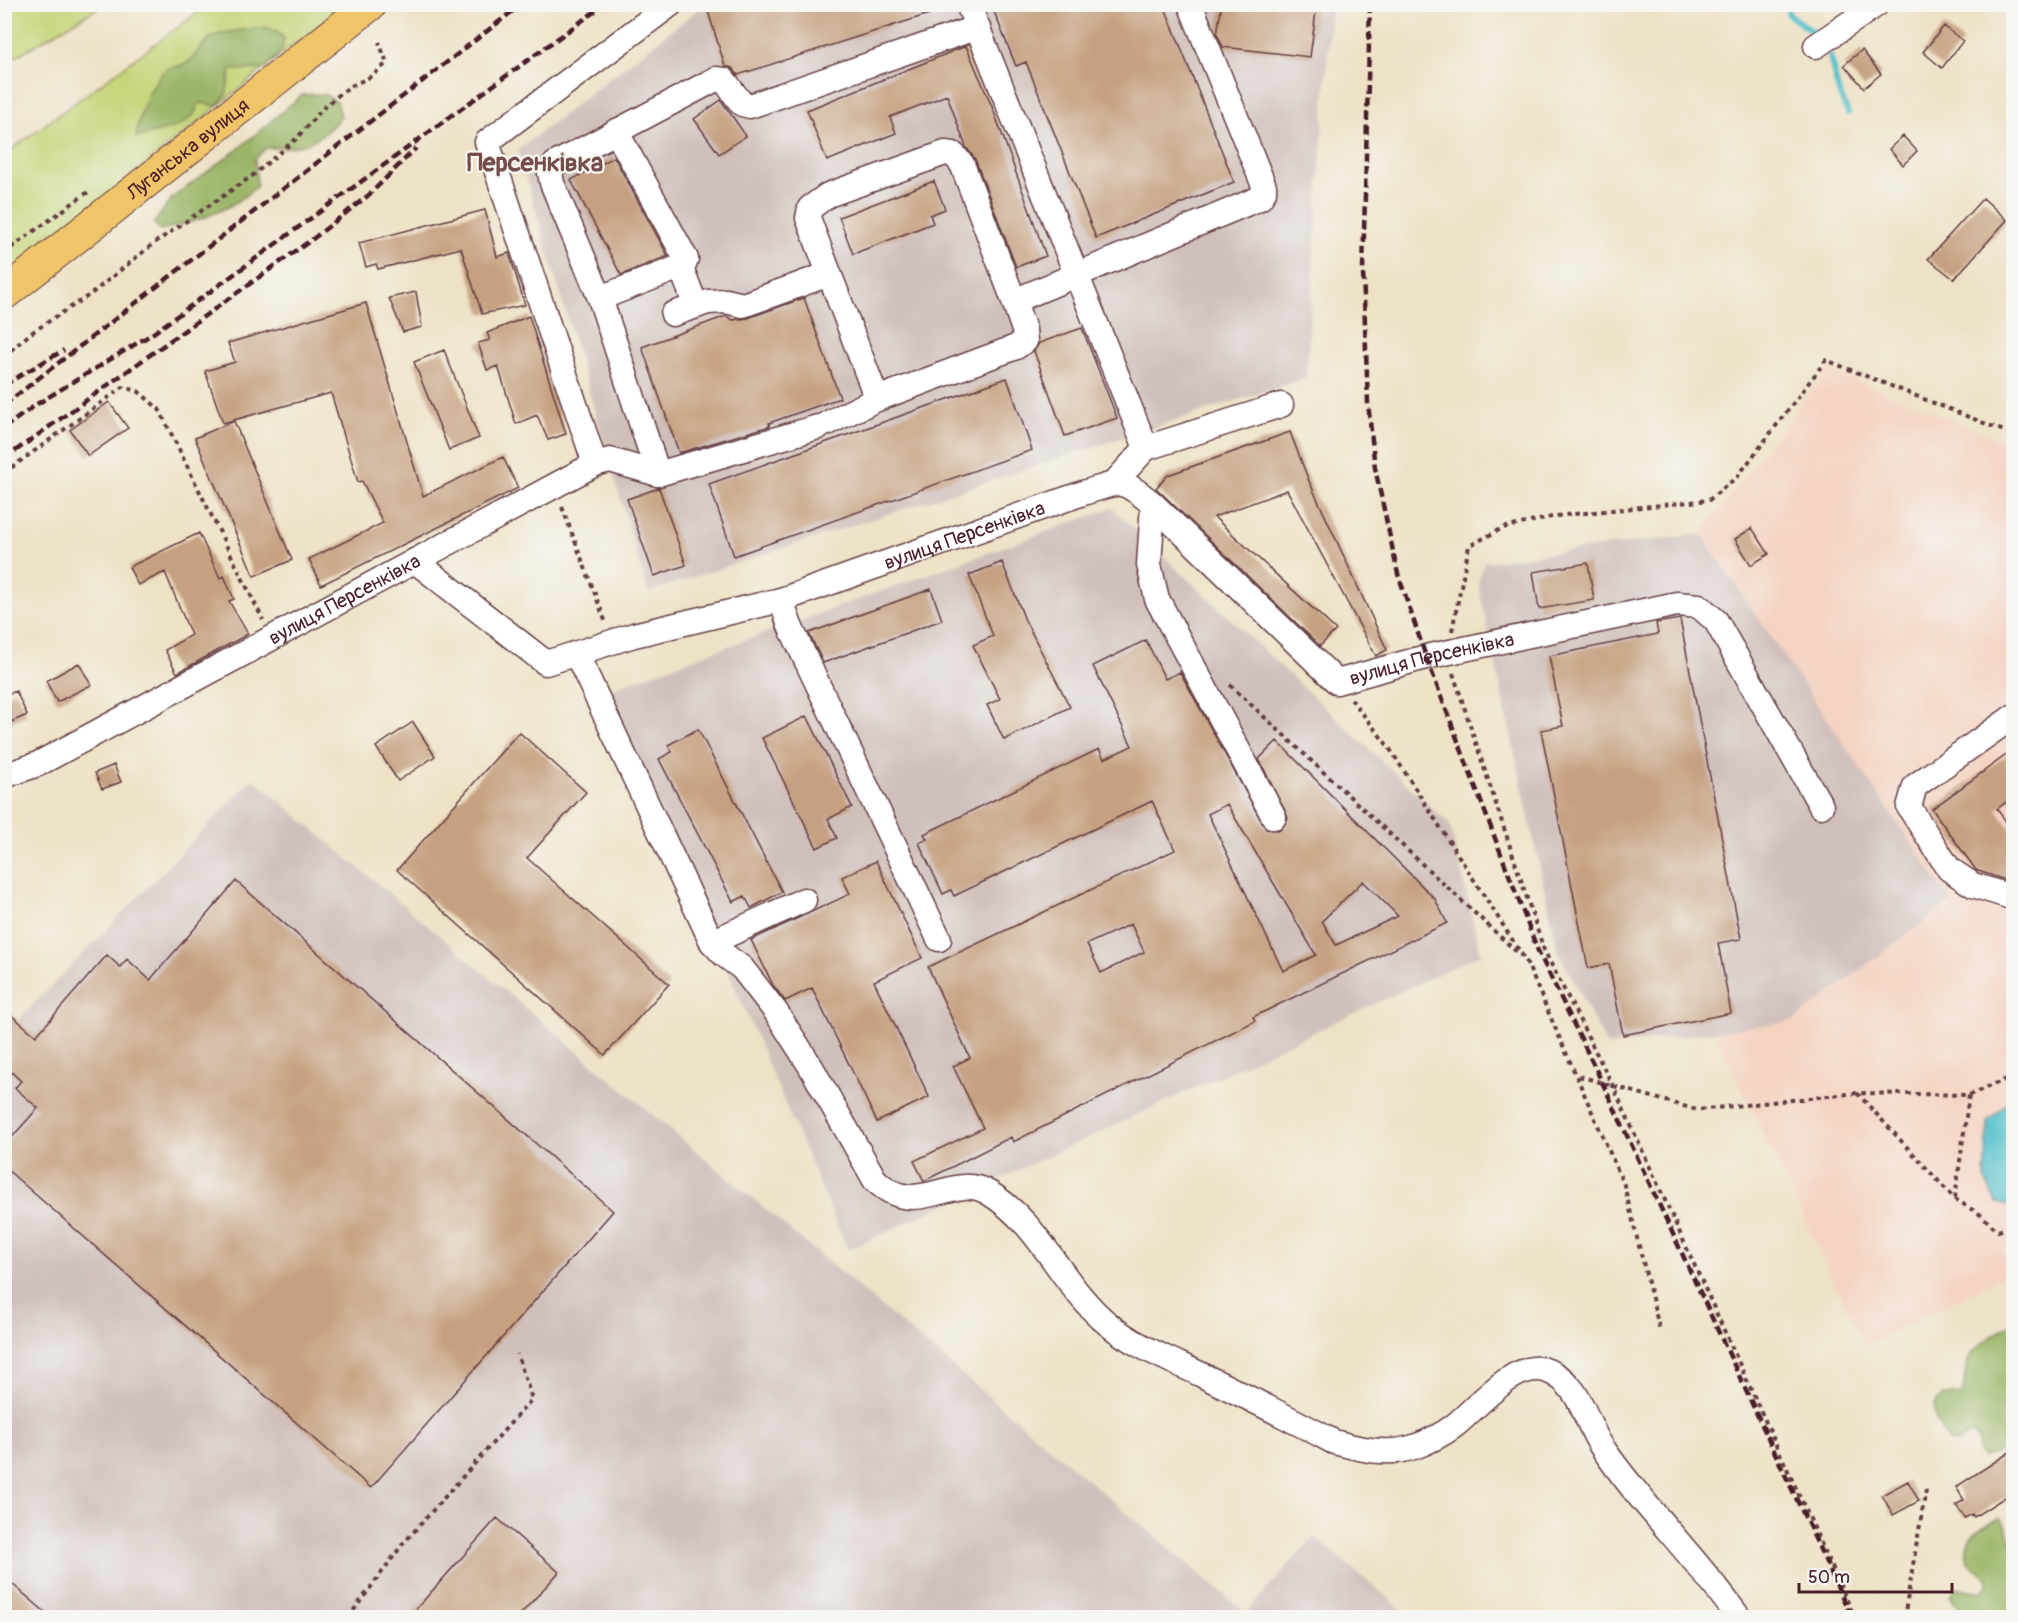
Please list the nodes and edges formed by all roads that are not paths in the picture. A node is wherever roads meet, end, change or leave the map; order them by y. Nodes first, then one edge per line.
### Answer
1 (371, 4) edge
2 (671, 4) edge
3 (968, 4) edge
4 (1190, 4) edge
5 (1877, 4) edge
6 (978, 27) junction
7 (1816, 46) dead end
8 (616, 131) junction
9 (681, 271) junction
10 (829, 274) junction
11 (1075, 275) junction
12 (4, 294) edge
13 (600, 298) junction
14 (1014, 301) junction
15 (877, 399) junction
16 (1281, 405) dead end
17 (1146, 448) junction
18 (595, 464) junction
19 (658, 474) junction
20 (1114, 483) junction
21 (1153, 504) junction
22 (415, 561) junction
23 (781, 600) junction
24 (577, 655) junction
25 (2013, 716) edge
26 (4, 776) edge
27 (1821, 806) dead end
28 (1274, 816) dead end
29 (2013, 897) edge
30 (804, 900) dead end
31 (939, 939) dead end
32 (712, 942) junction
33 (1739, 1617) edge

1 - 12 main road, Луганська вулиця
2 - 18 street
3 - 6 street
4 - 11 street
5 - 7 street
6 - 8 street
6 - 11 street
8 - 9 street
8 - 13 street
9 - 10 street
9 - 13 street
10 - 14 street
10 - 15 street
11 - 14 street
11 - 17 street
13 - 19 street
14 - 15 street
15 - 19 street
16 - 17 street
17 - 20 street
18 - 19 street
18 - 22 street
20 - 21 street, вулиця Персенківка
20 - 23 street, вулиця Персенківка
21 - 27 street, вулиця Персенківка
21 - 28 street
22 - 24 street, вулиця Персенківка
22 - 26 street, вулиця Персенківка
23 - 24 street, вулиця Персенківка
23 - 31 street
24 - 32 street
25 - 29 street
30 - 32 street
32 - 33 street

